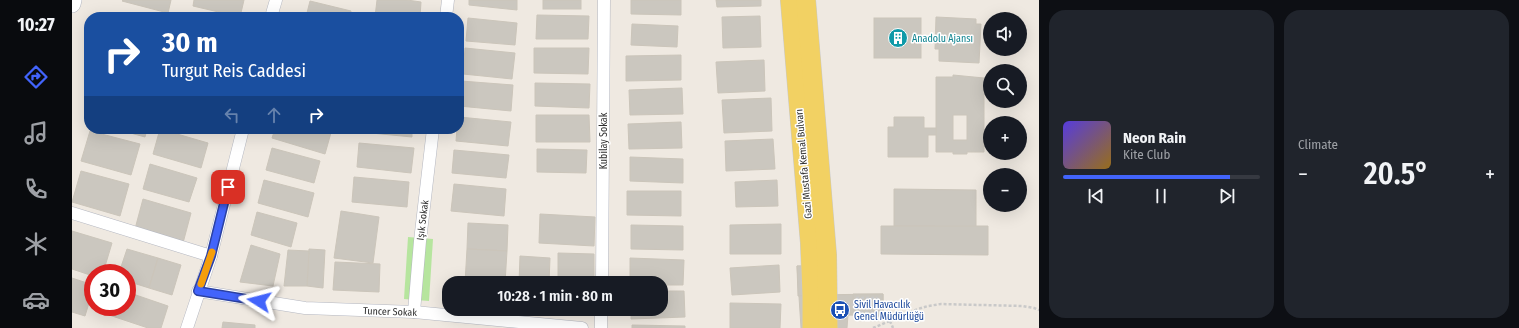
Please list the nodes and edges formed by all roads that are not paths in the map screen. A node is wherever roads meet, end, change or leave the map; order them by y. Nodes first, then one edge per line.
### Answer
1 (73, 0) edge
2 (276, 0) edge
3 (448, 0) edge
4 (604, 0) edge
5 (790, 0) edge
6 (806, 0) edge
7 (72, 4) edge
8 (272, 12) edge
9 (447, 12) edge
10 (242, 134) edge
11 (432, 134) edge
12 (72, 213) edge
13 (211, 256) junction
14 (602, 276) edge
15 (198, 291) junction
16 (414, 312) junction
17 (601, 316) edge
18 (187, 328) edge
19 (582, 328) edge
20 (601, 328) edge
21 (812, 328) edge
22 (828, 328) edge

1 - 7 main road
2 - 8 street
3 - 9 street
4 - 14 street, Kubilay Sokak
5 - 21 main road, Gazi Mustafa Kemal Bulvarı
6 - 22 main road, Gazi Mustafa Kemal Bulvarı
10 - 13 street
11 - 16 street, Işık Sokak
12 - 13 street
13 - 15 street
15 - 16 street, Tuncer Sokak
15 - 18 street
16 - 19 street, Tuncer Sokak
17 - 20 street

